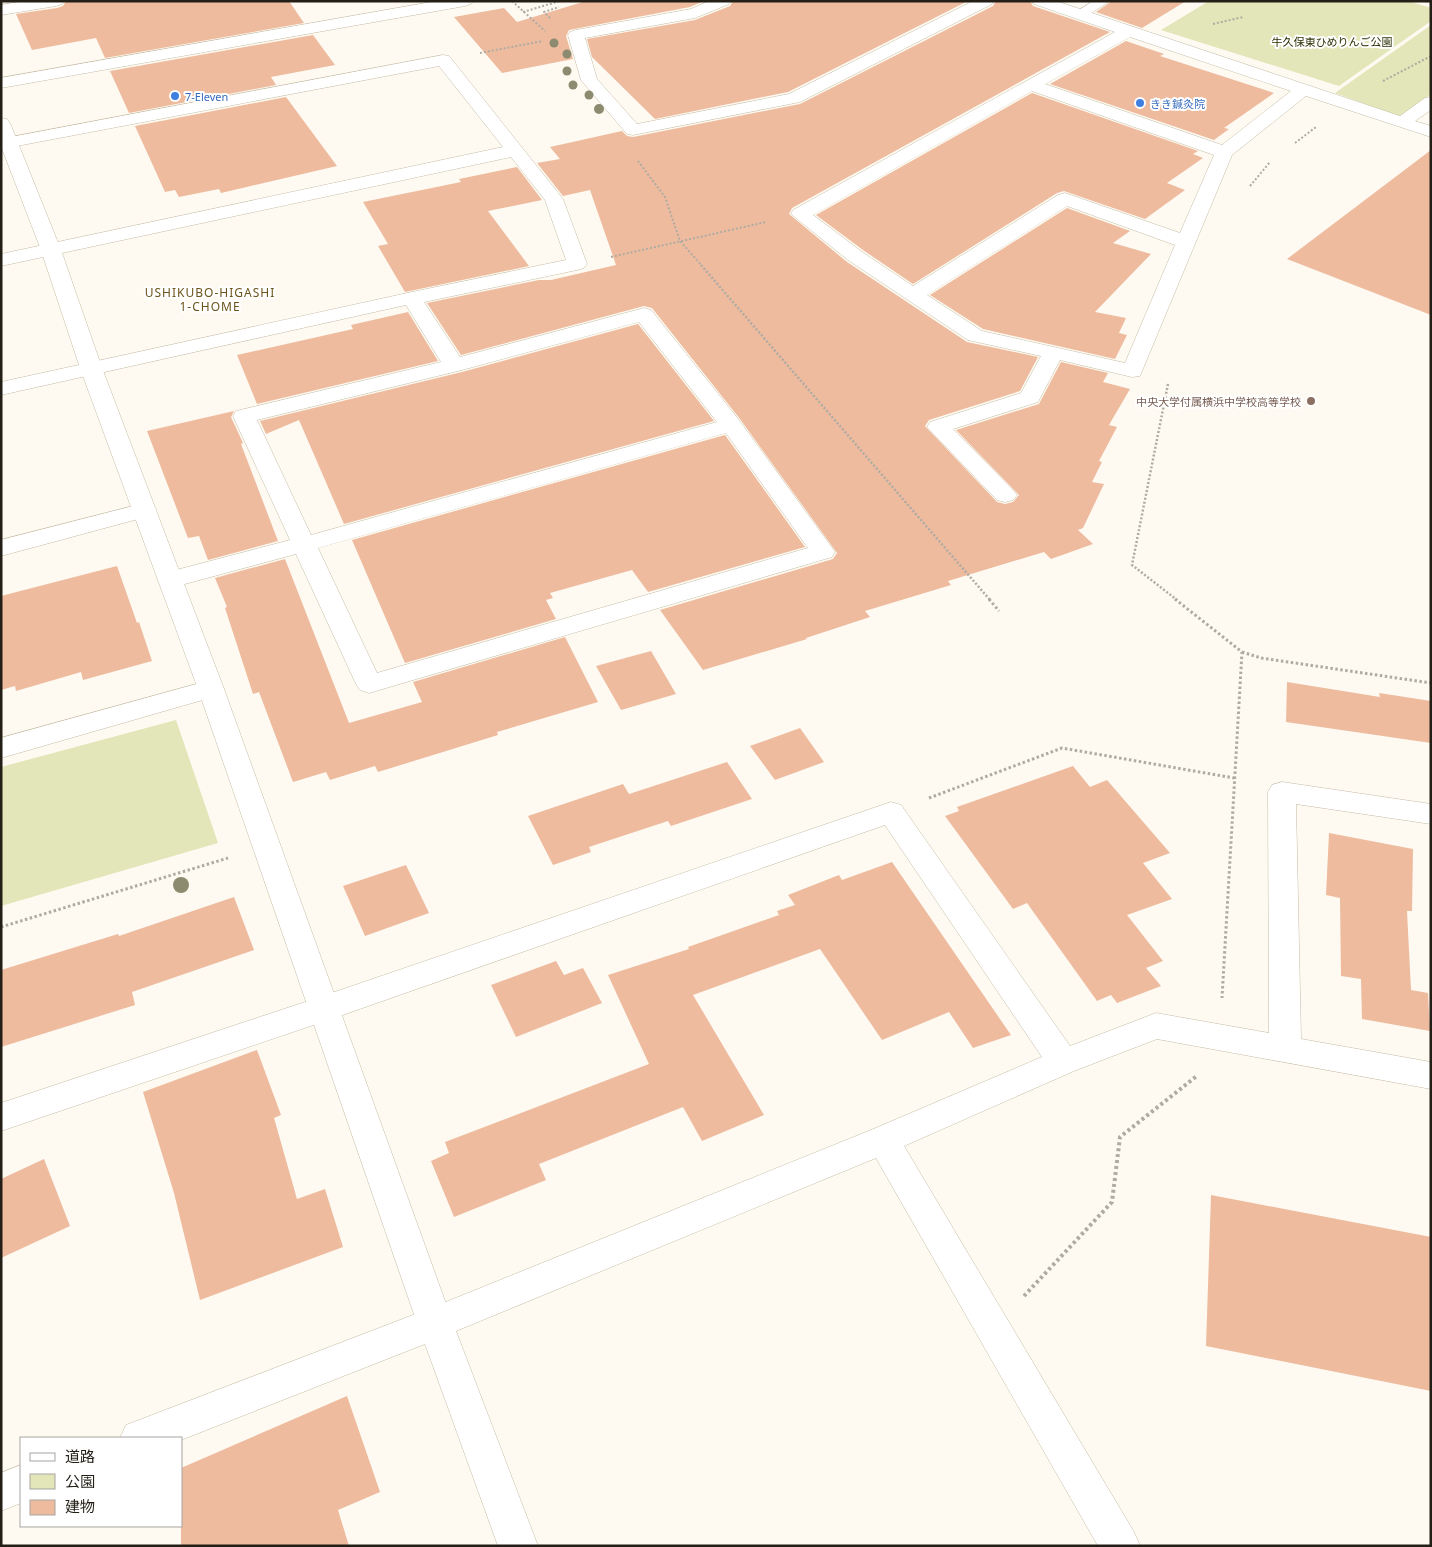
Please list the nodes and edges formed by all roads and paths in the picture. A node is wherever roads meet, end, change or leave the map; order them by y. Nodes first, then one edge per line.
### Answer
1 (56, 1) edge
2 (380, 1) edge
3 (465, 1) edge
4 (512, 1) edge
5 (560, 1) edge
6 (722, 1) edge
7 (986, 1) edge
8 (1040, 1) edge
9 (1103, 1) edge
10 (1426, 1) edge
11 (1431, 3) edge
12 (565, 5) dead end
13 (1, 10) edge
14 (523, 12) junction
15 (1080, 14) junction
16 (1130, 30) junction
17 (576, 35) junction
18 (553, 39) junction
19 (1431, 56) edge
20 (443, 60) junction
21 (7, 66) dead end
22 (1, 84) edge
23 (1033, 86) junction
24 (1304, 89) junction
25 (1431, 102) edge
26 (1348, 104) junction
27 (1402, 122) junction
28 (633, 130) junction
29 (1431, 132) edge
30 (4, 137) edge
31 (1294, 143) dead end
32 (516, 150) junction
33 (1224, 152) junction
34 (1271, 159) dead end
35 (1247, 190) dead end
36 (800, 214) junction
37 (680, 241) junction
38 (1186, 242) junction
39 (51, 250) junction
40 (1, 260) edge
41 (577, 264) junction
42 (912, 295) junction
43 (412, 298) junction
44 (1054, 352) junction
45 (454, 365) junction
46 (91, 368) junction
47 (1171, 377) dead end
48 (1, 389) edge
49 (731, 425) junction
50 (1005, 495) dead end
51 (145, 510) junction
52 (305, 544) junction
53 (1, 548) edge
54 (170, 580) junction
55 (999, 611) dead end
56 (1242, 652) junction
57 (1431, 683) edge
58 (211, 689) junction
59 (1, 748) edge
60 (1234, 778) junction
61 (891, 812) junction
62 (1431, 814) edge
63 (266, 846) junction
64 (1, 927) edge
65 (1222, 1004) dead end
66 (323, 1009) junction
67 (1285, 1049) junction
68 (1063, 1062) junction
69 (1204, 1069) dead end
70 (1431, 1076) edge
71 (1, 1117) edge
72 (883, 1140) junction
73 (985, 1315) junction
74 (435, 1323) junction
75 (142, 1437) edge
76 (20, 1484) edge
77 (1, 1492) edge
78 (518, 1546) edge
79 (1120, 1546) edge

1 - 13 street
2 - 21 street
3 - 22 street
4 - 14 path
5 - 12 path
5 - 14 path
6 - 17 street
7 - 28 street
8 - 15 street
9 - 15 lane
10 - 11 path
14 - 18 path
15 - 16 street
16 - 23 street
16 - 24 street
17 - 18 path
17 - 28 street
18 - 20 path
19 - 26 path
20 - 30 street
20 - 32 street
23 - 33 street
23 - 36 street
24 - 26 street
24 - 33 street
25 - 27 street
26 - 27 street
26 - 31 path
27 - 29 street
28 - 37 path
30 - 39 street
32 - 39 street
32 - 41 street
33 - 38 street
34 - 35 path
36 - 37 path
36 - 42 street
37 - 41 path
37 - 55 path
38 - 42 street
38 - 44 street
39 - 40 street
39 - 46 street
41 - 43 street
42 - 44 street
43 - 45 street
43 - 46 street
44 - 50 street
45 - 49 street
45 - 52 street
46 - 48 street
46 - 51 street
47 - 56 path
49 - 52 street
49 - 52 street
51 - 53 street
51 - 54 street
52 - 54 street
54 - 58 street
56 - 57 path
56 - 60 path
58 - 59 street
58 - 63 street
60 - 61 path
60 - 65 path
61 - 66 street
61 - 68 street
62 - 67 street
63 - 64 path
63 - 66 street
66 - 71 street
66 - 74 street
67 - 68 street
67 - 70 street
68 - 72 street
69 - 73 path
72 - 73 street
72 - 74 street
73 - 79 street
74 - 75 street
74 - 78 street
76 - 77 street

